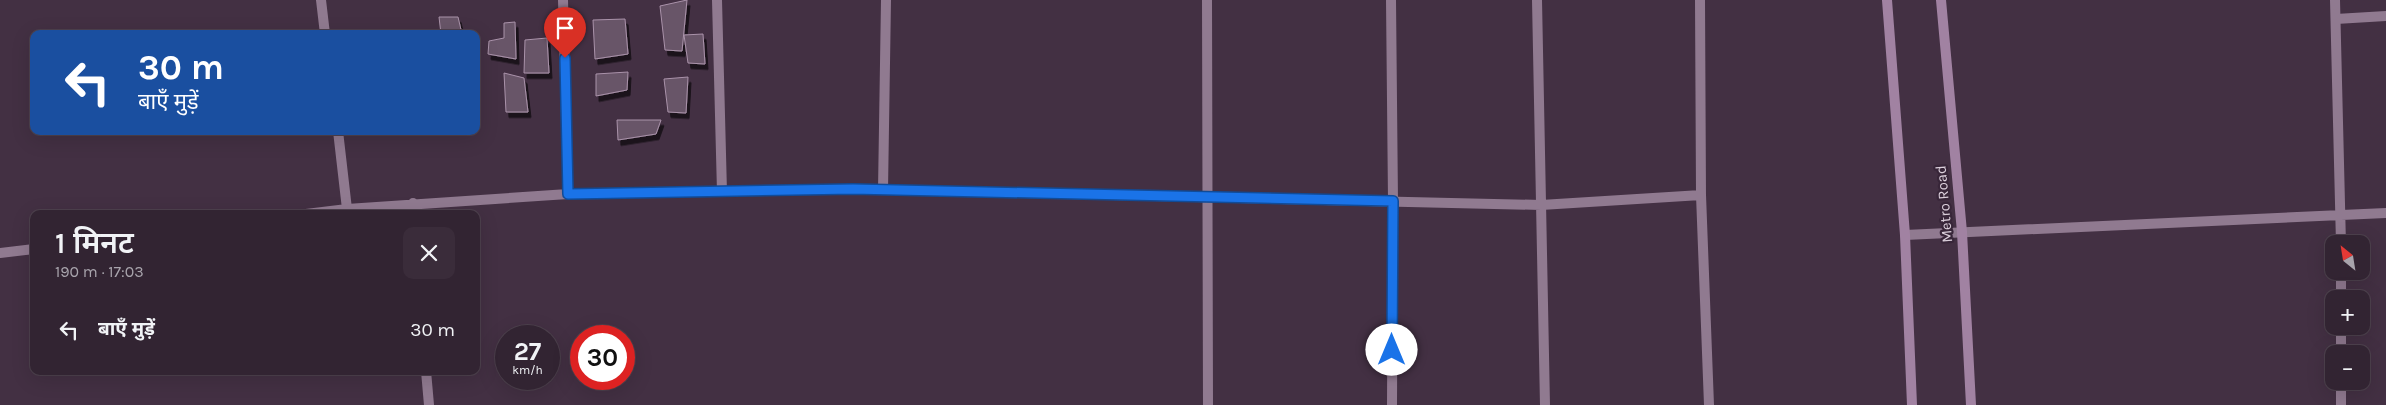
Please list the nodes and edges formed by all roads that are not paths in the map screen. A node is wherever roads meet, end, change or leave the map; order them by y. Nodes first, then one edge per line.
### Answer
1 (321, 0) edge
2 (563, 0) edge
3 (716, 0) edge
4 (886, 0) edge
5 (1207, 0) edge
6 (1391, 0) edge
7 (1537, 0) edge
8 (1700, 0) edge
9 (1887, 0) edge
10 (1941, 0) edge
11 (2335, 0) edge
12 (2386, 16) edge
13 (2336, 19) junction
14 (325, 30) edge
15 (338, 135) edge
16 (883, 190) junction
17 (722, 192) junction
18 (568, 194) junction
19 (1701, 195) junction
20 (1208, 198) junction
21 (1393, 201) junction
22 (1541, 205) junction
23 (347, 208) junction
24 (413, 208) edge
25 (333, 210) edge
26 (2386, 214) edge
27 (2341, 216) junction
28 (1962, 232) junction
29 (1905, 235) junction
30 (2341, 235) edge
31 (30, 249) edge
32 (0, 253) edge
33 (426, 375) edge
34 (2341, 390) edge
35 (429, 405) edge
36 (1208, 405) edge
37 (1392, 405) edge
38 (1546, 405) edge
39 (1709, 405) edge
40 (1912, 405) edge
41 (1971, 405) edge
42 (2341, 405) edge

1 - 14 street
2 - 18 street
3 - 17 street
4 - 16 street
5 - 20 street
6 - 21 street
7 - 22 street
8 - 19 street
9 - 29 street
10 - 28 street, Metro Road
11 - 13 street
12 - 13 street
13 - 27 street
15 - 23 street
16 - 17 street
16 - 20 street
17 - 18 street
18 - 24 street
19 - 22 street
19 - 39 street
20 - 21 street
20 - 36 street
21 - 22 street
21 - 37 street
22 - 38 street
23 - 24 street
23 - 25 street
26 - 27 street
27 - 28 street
27 - 30 street
28 - 29 street
28 - 41 street, Metro Road
29 - 40 street
31 - 32 street
33 - 35 street
34 - 42 street

